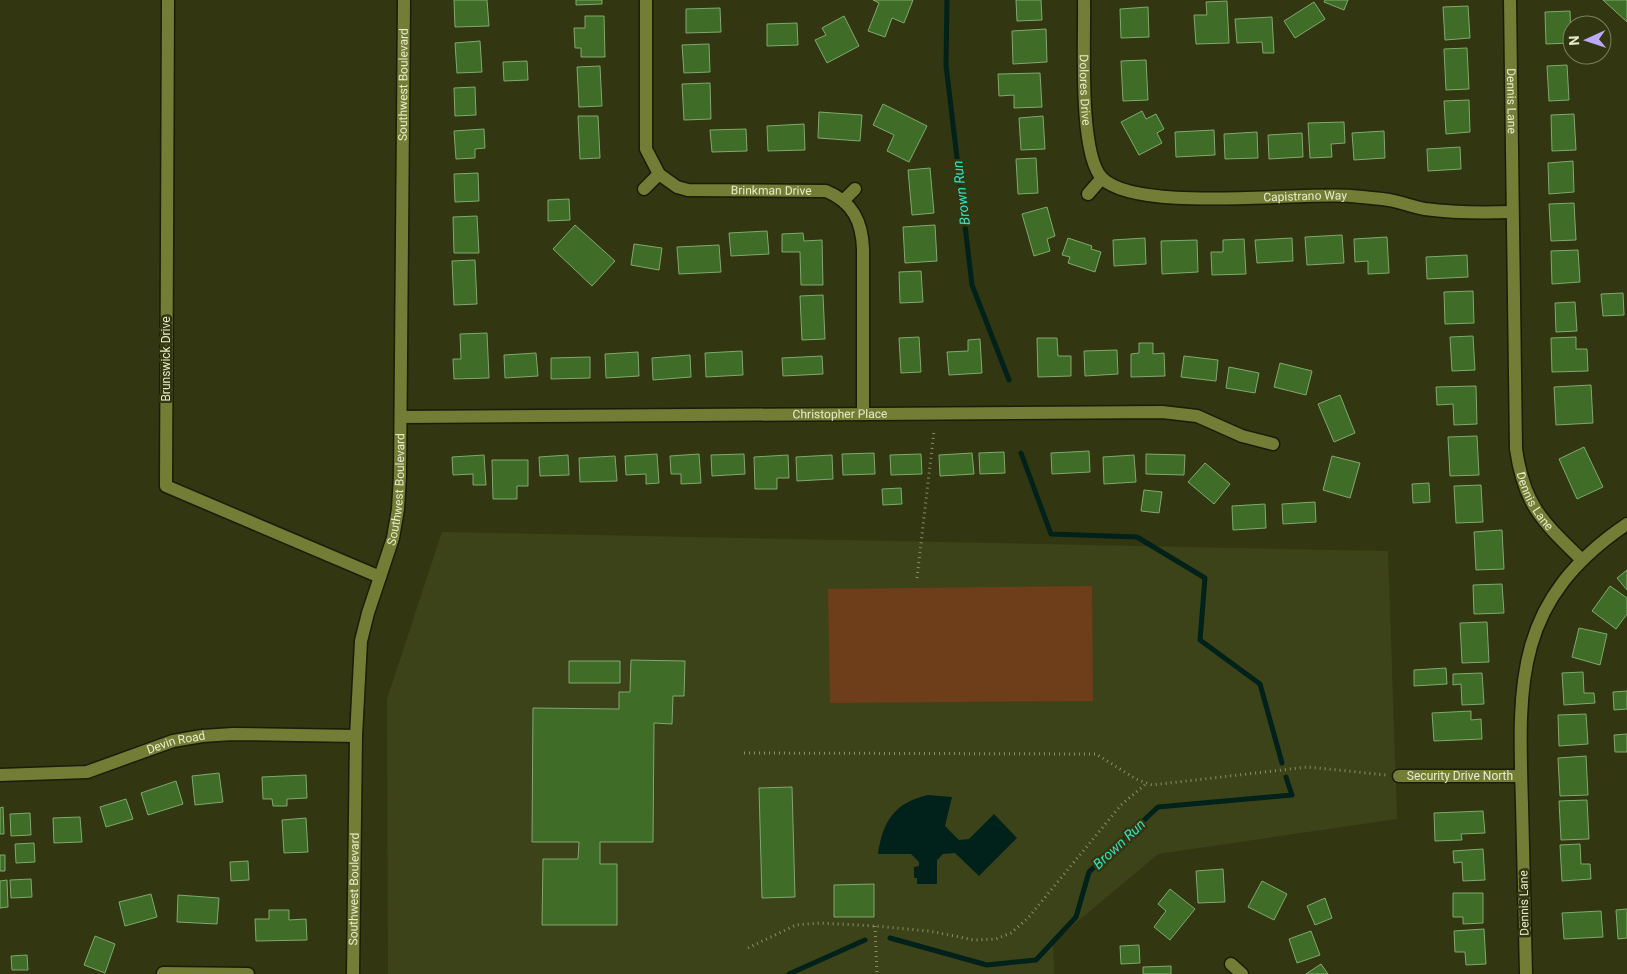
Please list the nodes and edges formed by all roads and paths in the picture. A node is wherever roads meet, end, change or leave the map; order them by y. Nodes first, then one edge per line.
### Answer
1 (168, 0) edge
2 (404, 0) edge
3 (646, 0) edge
4 (1084, 0) edge
5 (1510, 0) edge
6 (659, 174) junction
7 (1102, 178) junction
8 (644, 189) dead end
9 (855, 189) dead end
10 (1088, 194) dead end
11 (844, 200) junction
12 (1512, 212) junction
13 (863, 414) junction
14 (401, 417) junction
15 (934, 431) dead end
16 (1273, 444) dead end
17 (1627, 524) edge
18 (1581, 559) junction
19 (380, 577) junction
20 (916, 578) dead end
21 (356, 736) junction
22 (744, 753) dead end
23 (0, 775) edge
24 (1399, 776) joint
25 (1521, 776) junction
26 (1148, 783) junction
27 (875, 926) junction
28 (748, 948) dead end
29 (1231, 964) dead end
30 (163, 973) dead end
31 (248, 974) edge
32 (353, 974) edge
33 (877, 974) edge
34 (1242, 974) edge
35 (1526, 974) edge

1 - 19 street, Brunswick Drive
2 - 14 street, Southwest Boulevard
3 - 6 street, Brinkman Drive
4 - 7 street, Dolores Drive
5 - 12 street, Dennis Lane
6 - 8 street
6 - 11 street, Brinkman Drive
7 - 10 street
7 - 12 street, Capistrano Way
9 - 11 street
11 - 13 street
12 - 18 street, Dennis Lane
13 - 14 street, Christopher Place
13 - 16 street, Christopher Place
14 - 19 street, Southwest Boulevard
15 - 20 path
17 - 18 street
18 - 25 street, Dennis Lane
19 - 21 street, Southwest Boulevard
21 - 23 street, Devin Road
21 - 32 street, Southwest Boulevard
22 - 26 path
24 - 25 street, Security Drive North
24 - 26 path
25 - 35 street, Dennis Lane
26 - 27 path
27 - 28 path
27 - 33 path
29 - 34 street
30 - 31 street

